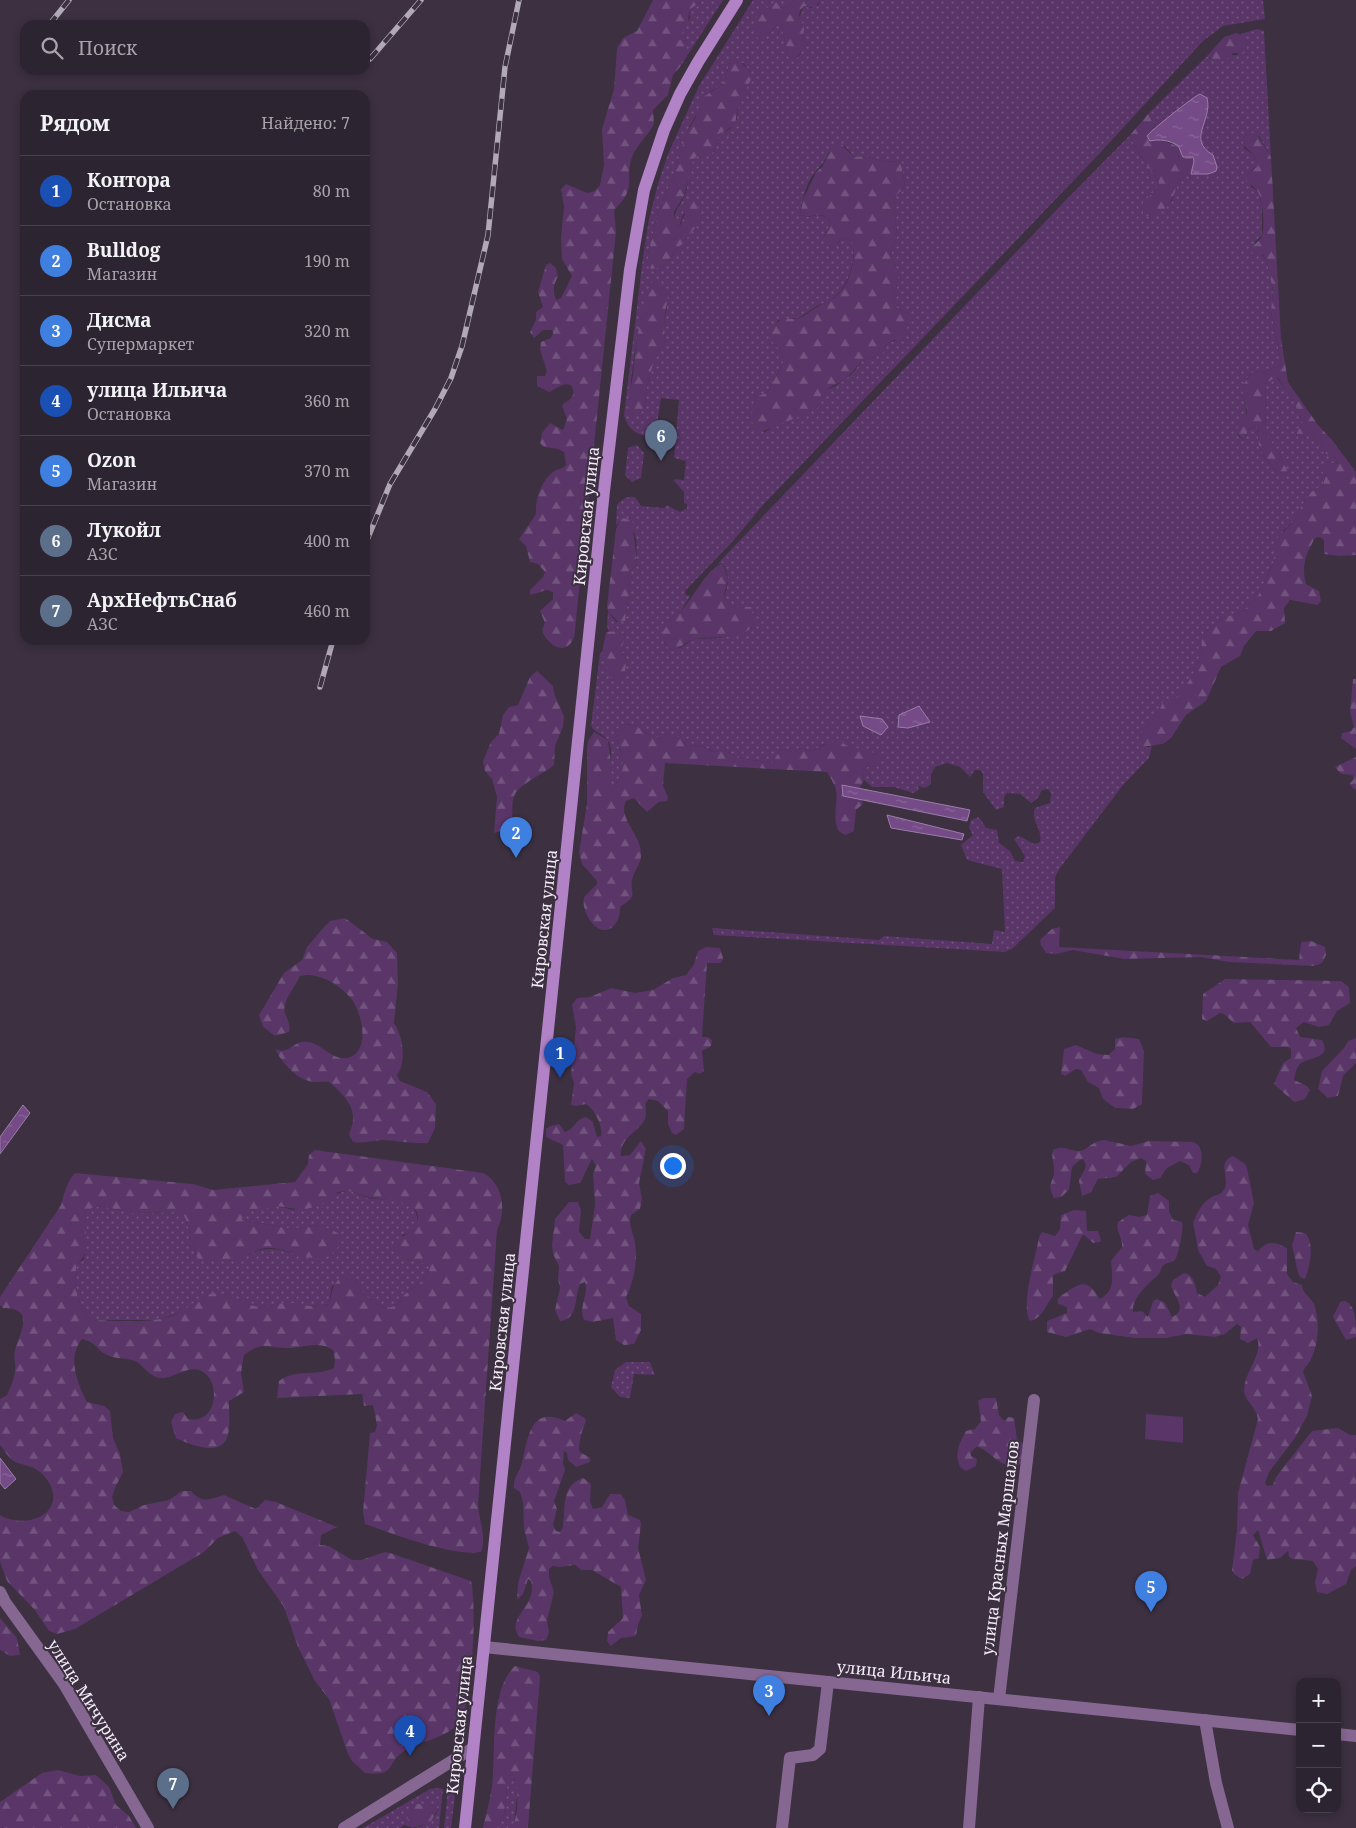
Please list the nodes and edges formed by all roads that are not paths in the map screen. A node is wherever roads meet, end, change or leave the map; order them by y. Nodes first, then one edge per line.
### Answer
1 (737, 0) edge
2 (1034, 1400) dead end
3 (0, 1592) edge
4 (484, 1647) junction
5 (828, 1682) junction
6 (979, 1698) junction
7 (999, 1699) junction
8 (1205, 1720) junction
9 (1296, 1730) edge
10 (1341, 1734) edge
11 (1356, 1736) edge
12 (473, 1748) junction
13 (148, 1828) edge
14 (344, 1828) edge
15 (465, 1828) edge
16 (782, 1828) edge
17 (970, 1828) edge
18 (1228, 1828) edge

1 - 4 main road, Кировская улица
2 - 7 street, улица Красных Маршалов
3 - 13 street, улица Мичурина
4 - 5 street, улица Ильича
4 - 12 main road, Кировская улица
5 - 6 street, улица Ильича
5 - 16 street
6 - 7 street, улица Ильича
6 - 17 street
7 - 8 street, улица Ильича
8 - 9 street, улица Ильича
8 - 18 street
10 - 11 street
12 - 14 street
12 - 15 main road, Кировская улица

